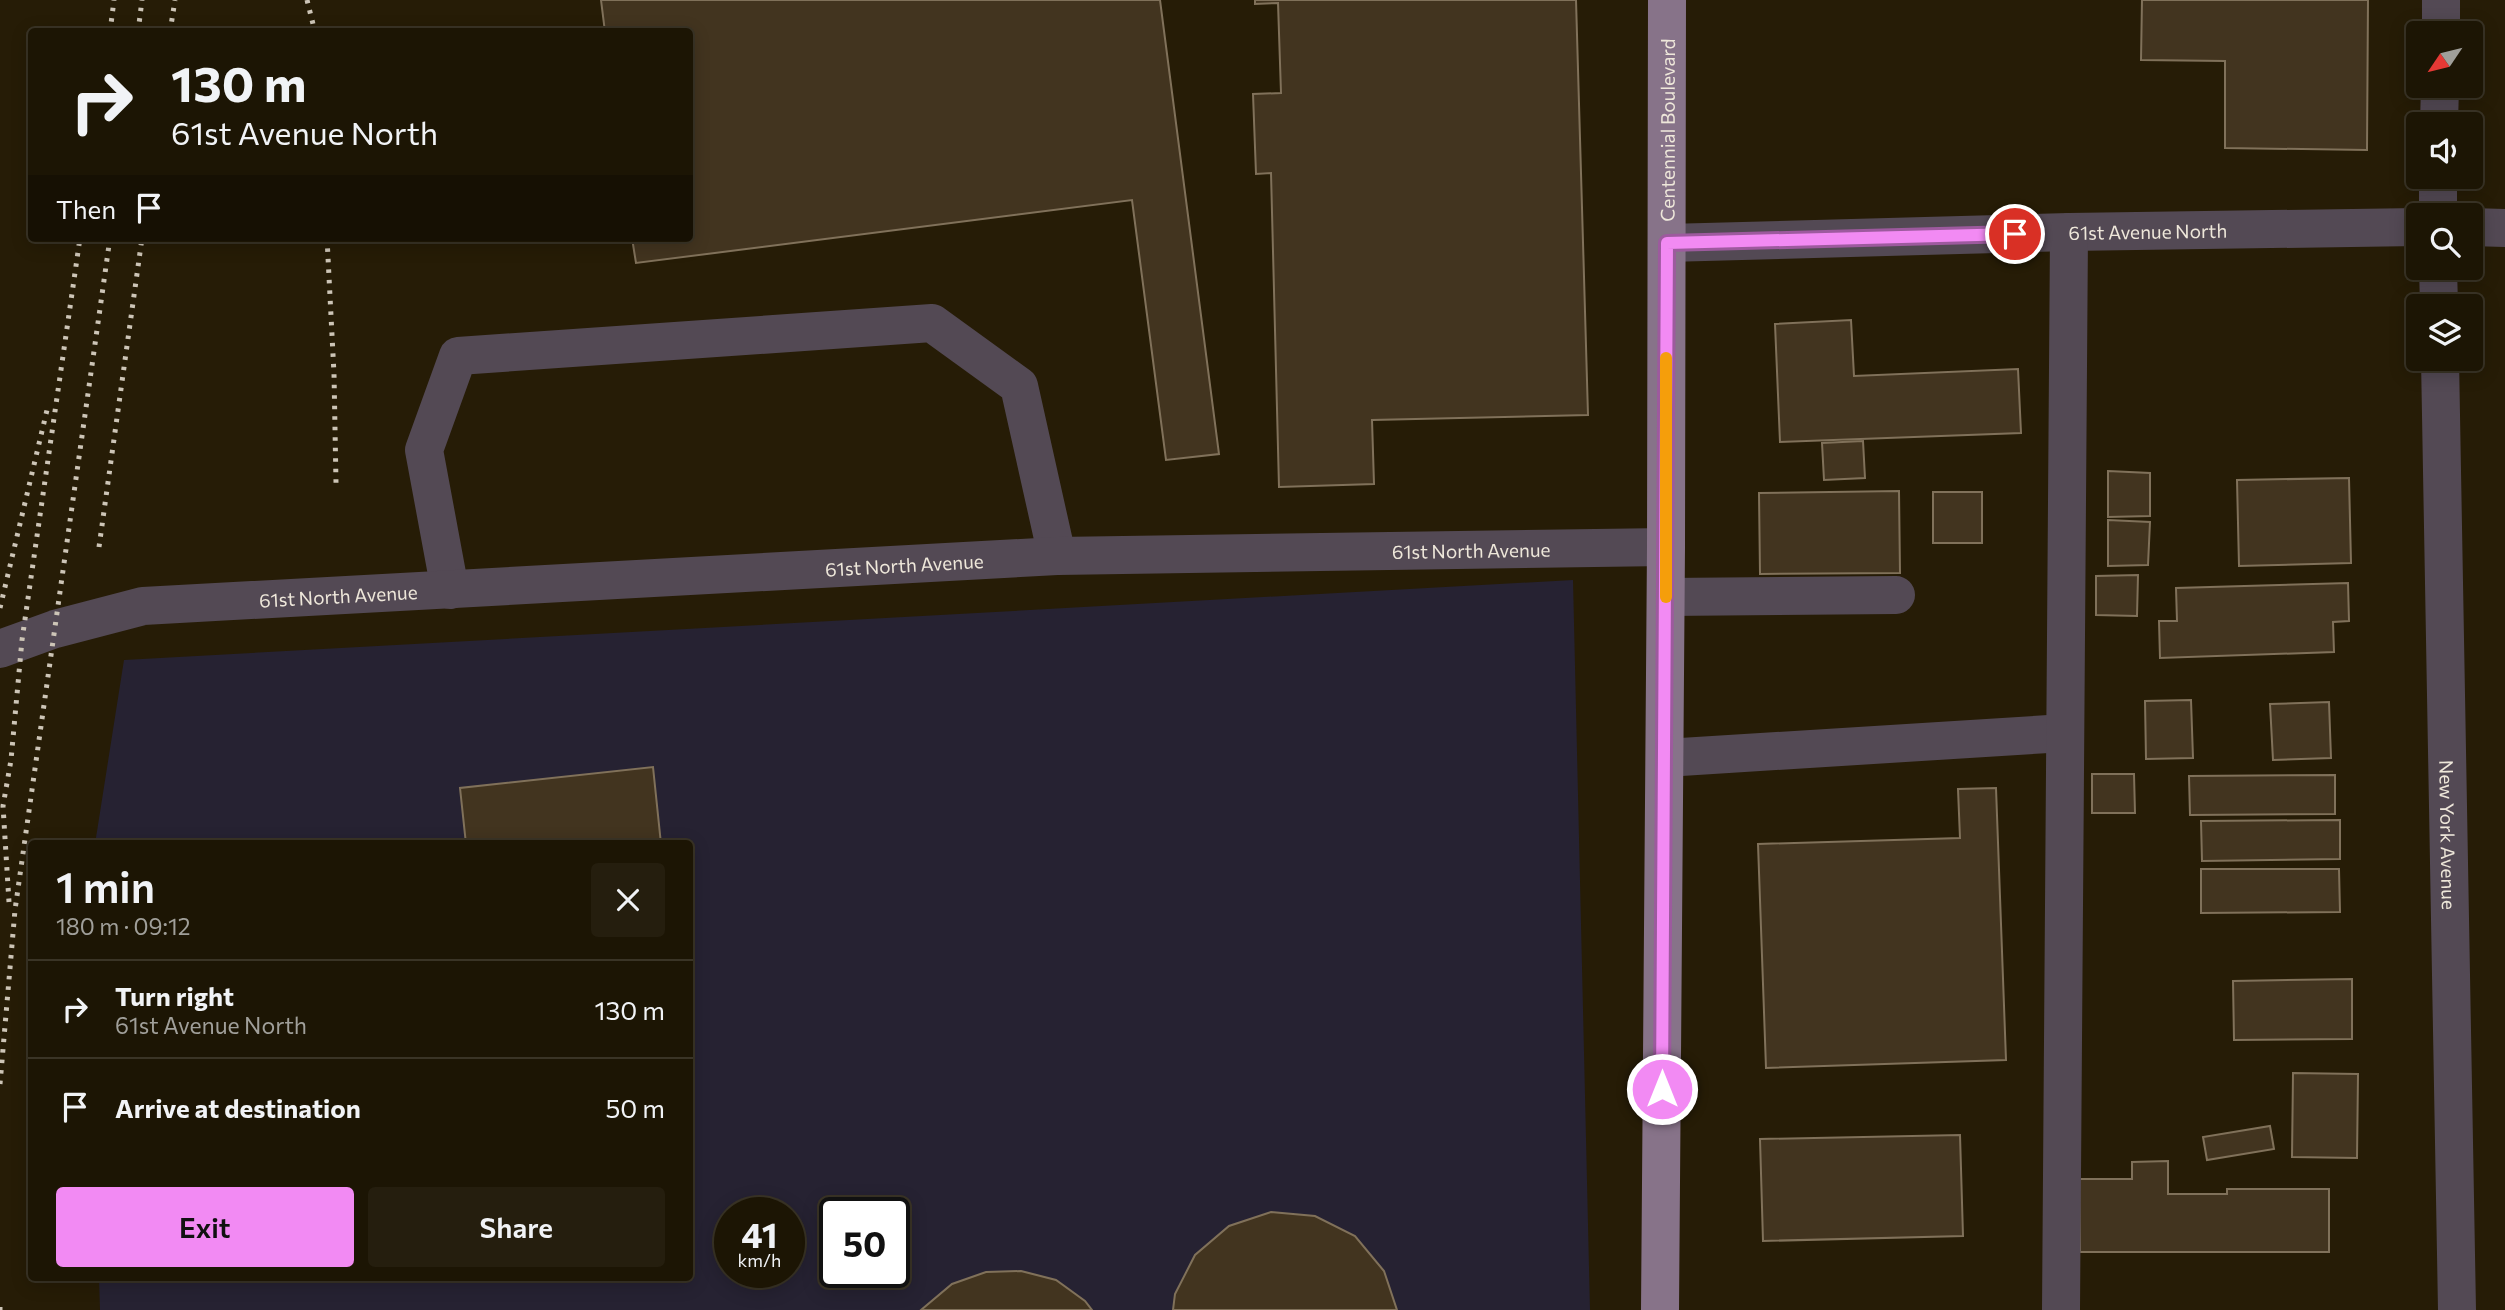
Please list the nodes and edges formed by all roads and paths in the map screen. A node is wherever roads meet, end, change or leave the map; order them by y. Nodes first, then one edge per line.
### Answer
1 (1667, 0) edge
2 (2441, 0) edge
3 (2441, 21) edge
4 (2406, 227) edge
5 (2483, 227) edge
6 (2505, 228) edge
7 (2069, 232) junction
8 (1667, 243) junction
9 (2440, 371) edge
10 (1666, 547) junction
11 (1057, 556) junction
12 (450, 590) junction
13 (1896, 595) dead end
14 (1666, 597) junction
15 (0, 649) edge
16 (2065, 733) junction
17 (1665, 758) junction
18 (1660, 1310) edge
19 (2061, 1310) edge
20 (2456, 1310) edge

1 - 8 main road, Centennial Boulevard
2 - 3 street
4 - 7 street, 61st Avenue North
5 - 6 street
7 - 8 street, 61st Avenue North
7 - 16 street
8 - 10 main road, Centennial Boulevard
9 - 20 street, New York Avenue
10 - 11 street, 61st North Avenue
10 - 14 main road, Centennial Boulevard
11 - 12 street, 61st North Avenue
11 - 12 street
12 - 15 street, 61st North Avenue
13 - 14 street
14 - 17 main road, Centennial Boulevard
16 - 17 street
16 - 19 street
17 - 18 main road, Centennial Boulevard

